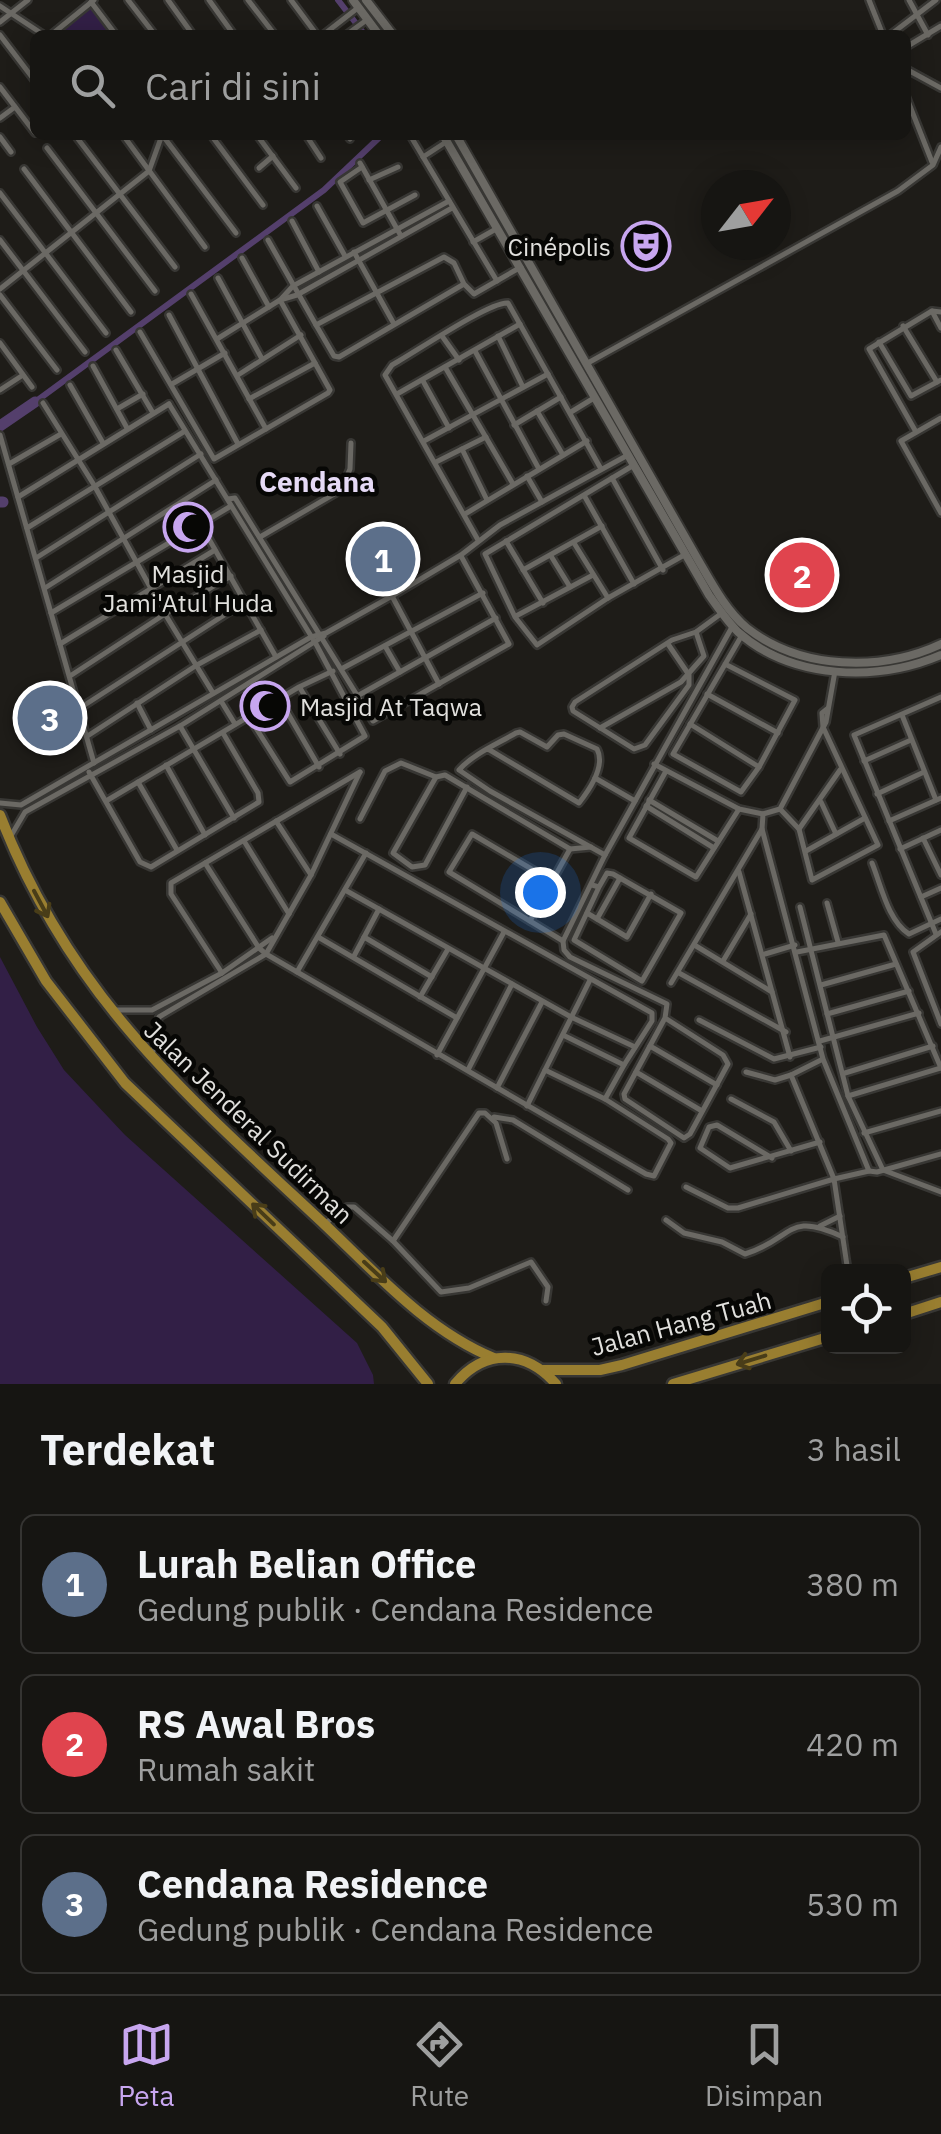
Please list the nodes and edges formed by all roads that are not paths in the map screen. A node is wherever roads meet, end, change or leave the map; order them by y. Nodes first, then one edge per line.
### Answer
1 (28, 0) edge
2 (128, 0) edge
3 (168, 0) edge
4 (208, 0) edge
5 (248, 0) edge
6 (291, 0) edge
7 (869, 0) edge
8 (909, 0) edge
9 (936, 0) edge
10 (92, 1) edge
11 (0, 6) edge
12 (355, 7) edge
13 (10, 14) junction
14 (915, 15) junction
15 (365, 21) junction
16 (0, 22) edge
17 (941, 26) edge
18 (39, 30) edge
19 (54, 30) edge
20 (112, 30) edge
21 (151, 30) edge
22 (189, 30) edge
23 (230, 30) edge
24 (270, 30) edge
25 (316, 30) edge
26 (326, 30) edge
27 (352, 30) edge
28 (375, 30) edge
29 (386, 30) edge
30 (884, 30) edge
31 (893, 30) edge
32 (0, 35) edge
33 (928, 35) junction
34 (911, 45) edge
35 (911, 72) edge
36 (30, 74) edge
37 (0, 87) edge
38 (941, 88) edge
39 (15, 106) junction
40 (911, 107) edge
41 (0, 118) edge
42 (30, 127) edge
43 (0, 137) edge
44 (80, 140) edge
45 (127, 140) edge
46 (160, 140) edge
47 (166, 140) edge
48 (216, 140) edge
49 (262, 140) edge
50 (309, 140) edge
51 (413, 140) edge
52 (443, 140) edge
53 (446, 140) edge
54 (459, 140) edge
55 (941, 147) edge
56 (46, 148) dead end
57 (11, 152) dead end
58 (273, 156) junction
59 (424, 157) junction
60 (322, 158) dead end
61 (937, 166) edge
62 (398, 167) dead end
63 (259, 168) dead end
64 (24, 169) dead end
65 (150, 171) junction
66 (369, 180) junction
67 (296, 188) dead end
68 (0, 193) edge
69 (122, 195) junction
70 (415, 195) dead end
71 (263, 205) dead end
72 (451, 205) junction
73 (317, 206) dead end
74 (387, 211) junction
75 (97, 214) junction
76 (292, 221) dead end
77 (397, 228) junction
78 (498, 228) junction
79 (74, 233) junction
80 (236, 233) dead end
81 (401, 236) junction
82 (0, 240) edge
83 (268, 240) dead end
84 (473, 242) junction
85 (204, 247) dead end
86 (354, 252) junction
87 (47, 254) junction
88 (345, 256) junction
89 (242, 258) dead end
90 (360, 261) junction
91 (175, 267) dead end
92 (521, 267) junction
93 (24, 271) junction
94 (319, 272) junction
95 (218, 278) dead end
96 (497, 281) junction
97 (464, 284) junction
98 (292, 286) junction
99 (156, 291) dead end
100 (0, 292) edge
101 (376, 292) junction
102 (192, 294) dead end
103 (298, 295) junction
104 (280, 300) junction
105 (269, 306) junction
106 (932, 311) junction
107 (130, 312) dead end
108 (941, 312) edge
109 (169, 314) dead end
110 (241, 324) junction
111 (520, 324) junction
112 (316, 325) junction
113 (395, 325) junction
114 (903, 326) junction
115 (941, 328) edge
116 (140, 332) dead end
117 (106, 333) dead end
118 (301, 334) junction
119 (442, 336) junction
120 (498, 336) junction
121 (217, 339) junction
122 (879, 342) junction
123 (0, 344) edge
124 (116, 350) dead end
125 (475, 351) junction
126 (85, 352) dead end
127 (226, 353) junction
128 (262, 358) junction
129 (459, 360) junction
130 (315, 364) junction
131 (586, 364) junction
132 (93, 366) dead end
133 (444, 367) junction
134 (198, 369) junction
135 (57, 370) dead end
136 (548, 374) junction
137 (23, 375) junction
138 (238, 375) junction
139 (423, 381) junction
140 (939, 381) edge
141 (171, 384) junction
142 (70, 385) dead end
143 (32, 387) dead end
144 (523, 388) junction
145 (0, 390) edge
146 (143, 394) junction
147 (396, 395) junction
148 (562, 397) junction
149 (595, 397) junction
150 (249, 398) junction
151 (180, 400) junction
152 (500, 400) junction
153 (43, 403) dead end
154 (170, 404) junction
155 (117, 409) junction
156 (537, 411) junction
157 (570, 412) junction
158 (153, 413) junction
159 (474, 416) junction
160 (941, 418) edge
161 (514, 425) junction
162 (128, 428) junction
163 (448, 428) junction
164 (266, 430) junction
165 (185, 431) junction
166 (916, 432) junction
167 (61, 434) junction
168 (0, 436) edge
169 (486, 436) junction
170 (587, 441) junction
171 (424, 442) junction
172 (103, 443) junction
173 (352, 443) dead end
174 (238, 444) junction
175 (462, 449) junction
176 (201, 454) junction
177 (562, 455) junction
178 (628, 455) junction
179 (78, 458) junction
180 (436, 462) junction
181 (8, 464) junction
182 (634, 465) junction
183 (538, 469) junction
184 (602, 470) junction
185 (527, 476) junction
186 (612, 478) junction
187 (216, 480) junction
188 (512, 484) junction
189 (94, 485) junction
190 (653, 487) junction
191 (585, 496) junction
192 (18, 497) junction
193 (488, 500) junction
194 (230, 502) junction
195 (542, 502) junction
196 (108, 511) junction
197 (941, 512) edge
198 (464, 514) junction
199 (201, 526) junction
200 (602, 526) junction
201 (27, 528) junction
202 (122, 537) junction
203 (256, 539) junction
204 (478, 541) junction
205 (506, 541) junction
206 (574, 544) junction
207 (214, 550) junction
208 (686, 554) junction
209 (461, 555) junction
210 (550, 555) junction
211 (36, 558) junction
212 (135, 562) junction
213 (523, 570) junction
214 (662, 570) junction
215 (592, 575) junction
216 (232, 576) junction
217 (634, 584) junction
218 (570, 587) junction
219 (45, 588) junction
220 (150, 588) junction
221 (483, 593) junction
222 (392, 596) junction
223 (608, 598) junction
224 (246, 601) junction
225 (543, 603) junction
226 (722, 613) junction
227 (51, 614) junction
228 (165, 614) junction
229 (515, 616) junction
230 (496, 618) junction
231 (733, 626) junction
232 (261, 630) junction
233 (412, 632) junction
234 (696, 632) junction
235 (323, 635) junction
236 (742, 635) junction
237 (311, 637) junction
238 (182, 641) junction
239 (60, 644) junction
240 (316, 644) junction
241 (668, 644) junction
242 (385, 646) junction
243 (940, 650) edge
244 (276, 657) junction
245 (426, 657) junction
246 (725, 664) junction
247 (197, 665) junction
248 (342, 668) junction
249 (332, 671) junction
250 (834, 671) junction
251 (400, 672) junction
252 (70, 676) junction
253 (690, 676) junction
254 (440, 684) junction
255 (299, 687) junction
256 (213, 693) junction
257 (708, 694) junction
258 (358, 696) junction
259 (941, 697) edge
260 (279, 698) junction
261 (222, 701) junction
262 (137, 703) junction
263 (80, 708) junction
264 (902, 715) junction
265 (249, 717) junction
266 (174, 718) junction
267 (690, 724) junction
268 (236, 725) junction
269 (180, 726) junction
270 (823, 727) junction
271 (600, 728) junction
272 (151, 730) junction
273 (222, 733) junction
274 (778, 733) junction
275 (88, 735) junction
276 (911, 740) junction
277 (194, 749) junction
278 (488, 750) junction
279 (340, 754) junction
280 (864, 760) junction
281 (94, 763) junction
282 (654, 764) junction
283 (166, 765) junction
284 (319, 767) junction
285 (760, 767) junction
286 (841, 768) junction
287 (666, 770) junction
288 (88, 771) junction
289 (924, 772) junction
290 (436, 777) junction
291 (595, 778) junction
292 (138, 782) junction
293 (467, 788) junction
294 (877, 794) junction
295 (939, 799) edge
296 (635, 801) junction
297 (106, 802) junction
298 (821, 802) junction
299 (0, 803) edge
300 (647, 803) junction
301 (23, 809) junction
302 (739, 809) junction
303 (780, 809) junction
304 (763, 814) junction
305 (0, 816) edge
306 (234, 818) junction
307 (360, 818) dead end
308 (865, 818) junction
309 (276, 821) junction
310 (889, 821) junction
311 (800, 829) junction
312 (762, 830) junction
313 (941, 830) edge
314 (332, 834) junction
315 (836, 834) junction
316 (205, 835) junction
317 (924, 838) junction
318 (9, 840) junction
319 (244, 841) junction
320 (716, 844) junction
321 (591, 847) junction
322 (900, 849) junction
323 (177, 850) junction
324 (570, 850) junction
325 (806, 851) junction
326 (366, 853) junction
327 (605, 855) junction
328 (205, 863) junction
329 (872, 863) dead end
330 (739, 872) junction
331 (311, 874) junction
332 (941, 875) edge
333 (620, 878) junction
334 (552, 881) junction
335 (595, 886) junction
336 (941, 888) edge
337 (345, 890) junction
338 (651, 894) junction
339 (921, 896) junction
340 (0, 902) edge
341 (827, 902) dead end
342 (800, 907) dead end
343 (379, 909) junction
344 (587, 913) junction
345 (289, 914) junction
346 (751, 914) junction
347 (941, 919) edge
348 (597, 920) junction
349 (530, 922) junction
350 (932, 923) junction
351 (504, 932) junction
352 (938, 933) edge
353 (275, 936) junction
354 (318, 937) junction
355 (364, 938) junction
356 (563, 941) junction
357 (838, 942) junction
358 (696, 946) junction
359 (258, 948) junction
360 (796, 948) junction
361 (448, 949) junction
362 (810, 949) junction
363 (266, 954) junction
364 (763, 954) junction
365 (354, 956) junction
366 (723, 962) junction
367 (896, 964) junction
368 (484, 968) junction
369 (297, 972) junction
370 (679, 972) junction
371 (222, 973) junction
372 (432, 977) junction
373 (590, 980) junction
374 (671, 983) dead end
375 (512, 984) junction
376 (821, 985) junction
377 (909, 991) junction
378 (775, 994) junction
379 (420, 997) junction
380 (542, 1001) junction
381 (110, 1010) junction
382 (919, 1013) junction
383 (828, 1014) junction
384 (571, 1017) junction
385 (457, 1018) junction
386 (666, 1018) junction
387 (699, 1020) dead end
388 (941, 1024) edge
389 (786, 1032) junction
390 (562, 1034) junction
391 (832, 1037) junction
392 (821, 1044) junction
393 (635, 1046) junction
394 (650, 1046) junction
395 (933, 1046) junction
396 (438, 1054) junction
397 (790, 1056) junction
398 (151, 1059) junction
399 (824, 1059) junction
400 (624, 1066) junction
401 (941, 1068) edge
402 (544, 1070) junction
403 (467, 1071) junction
404 (636, 1072) junction
405 (746, 1072) dead end
406 (844, 1073) junction
407 (792, 1074) junction
408 (717, 1084) junction
409 (497, 1088) junction
410 (848, 1096) junction
411 (605, 1099) junction
412 (732, 1100) dead end
413 (528, 1106) junction
414 (702, 1111) junction
415 (941, 1111) edge
416 (492, 1116) junction
417 (864, 1134) junction
418 (820, 1142) junction
419 (790, 1151) junction
420 (941, 1154) edge
421 (772, 1158) junction
422 (508, 1159) dead end
423 (883, 1170) junction
424 (869, 1171) junction
425 (834, 1179) junction
426 (686, 1187) dead end
427 (628, 1190) dead end
428 (941, 1192) edge
429 (840, 1215) junction
430 (666, 1220) dead end
431 (324, 1224) junction
432 (820, 1226) junction
433 (843, 1236) junction
434 (393, 1241) junction
435 (847, 1264) edge
436 (941, 1267) edge
437 (911, 1276) edge
438 (546, 1301) dead end
439 (941, 1302) edge
440 (821, 1304) edge
441 (911, 1312) edge
442 (821, 1338) edge
443 (494, 1358) junction
444 (543, 1370) junction
445 (428, 1384) edge
446 (456, 1384) edge
447 (556, 1384) edge
448 (673, 1384) edge

1 - 13 street
2 - 21 street
3 - 22 street
4 - 23 street
5 - 24 street
6 - 25 street
7 - 30 street
8 - 14 street
9 - 14 street
10 - 19 street
10 - 20 street
11 - 13 street
12 - 15 main road
12 - 26 street
12 - 29 main road
13 - 16 street
13 - 18 street
14 - 31 street
14 - 33 street
15 - 27 street
15 - 28 main road
17 - 33 street
32 - 36 street
33 - 34 street
35 - 38 street
37 - 39 street
39 - 41 street
39 - 42 street
40 - 61 street
43 - 57 street
44 - 69 street
45 - 65 street
46 - 65 street
47 - 80 street
48 - 71 street
49 - 58 street
50 - 60 street
51 - 59 street
52 - 59 street
53 - 78 main road
54 - 131 main road
55 - 61 street
56 - 75 street
58 - 63 street
58 - 67 street
59 - 72 street
61 - 131 street
62 - 66 street
64 - 79 street
65 - 69 street
65 - 85 street
66 - 74 street
66 - 74 street
68 - 87 street
69 - 75 street
69 - 91 street
70 - 74 street
72 - 77 street
72 - 81 street
72 - 84 street
73 - 88 street
74 - 77 street
75 - 79 street
75 - 99 street
76 - 94 street
77 - 81 street
77 - 86 street
78 - 84 street
78 - 92 main road
79 - 87 street
79 - 107 street
81 - 90 street
82 - 93 street
83 - 98 street
84 - 96 street
86 - 88 street
86 - 90 street
87 - 93 street
87 - 117 street
88 - 94 street
89 - 105 street
90 - 101 street
90 - 103 street
92 - 96 street
92 - 149 main road
93 - 100 street
93 - 126 street
94 - 98 street
95 - 110 street
96 - 97 street
97 - 101 street
97 - 113 street
98 - 103 street
98 - 104 street
100 - 135 street
101 - 112 street
101 - 113 street
102 - 121 street
103 - 104 street
103 - 112 street
104 - 105 street
104 - 118 street
105 - 110 street
106 - 108 street
106 - 114 street
106 - 115 street
109 - 134 street
110 - 121 street
110 - 128 street
111 - 119 street
111 - 120 street
111 - 136 street
112 - 113 street
114 - 122 street
114 - 140 street
116 - 141 street
118 - 128 street
118 - 130 street
119 - 129 street
119 - 147 street
120 - 125 street
120 - 144 street
121 - 127 street
122 - 140 street
122 - 166 street
123 - 137 street
124 - 146 street
125 - 129 street
125 - 152 street
127 - 134 street
127 - 138 street
128 - 138 street
129 - 133 street
130 - 150 street
130 - 164 street
131 - 190 main road
132 - 155 street
133 - 139 street
133 - 159 street
134 - 141 street
134 - 174 street
136 - 144 street
136 - 148 street
137 - 143 street
137 - 145 street
138 - 150 street
139 - 147 street
139 - 163 street
141 - 151 street
142 - 172 street
144 - 152 street
146 - 155 street
146 - 158 street
147 - 171 street
148 - 156 street
148 - 157 street
149 - 157 street
149 - 178 main road
150 - 164 street
151 - 154 street
151 - 174 street
152 - 159 street
152 - 161 street
153 - 167 street
154 - 158 street
154 - 165 street
155 - 162 street
156 - 161 street
156 - 177 street
157 - 170 street
158 - 162 street
159 - 163 street
159 - 169 street
160 - 166 street
161 - 183 street
162 - 172 street
163 - 171 street
164 - 174 street
165 - 176 street
165 - 189 street
166 - 197 street
167 - 179 street
167 - 181 street
168 - 181 street
169 - 175 street
169 - 188 street
170 - 177 street
170 - 184 street
171 - 180 street
172 - 179 street
173 - 203 street
175 - 180 street
175 - 193 street
176 - 187 street
176 - 196 street
177 - 183 street
178 - 182 main road
178 - 184 street
179 - 189 street
179 - 192 street
180 - 198 street
181 - 192 street
182 - 186 street
182 - 190 main road
183 - 185 street
184 - 195 street
185 - 188 street
185 - 195 street
186 - 191 street
186 - 214 street
187 - 194 street
187 - 202 street
188 - 193 street
189 - 196 street
189 - 201 street
190 - 208 main road
190 - 243 main road
191 - 200 street
191 - 205 street
192 - 201 street
193 - 198 street
194 - 199 street
194 - 203 street
195 - 204 street
196 - 202 street
196 - 211 street
198 - 204 street
199 - 207 street
199 - 212 street
200 - 206 street
200 - 217 street
201 - 211 street
202 - 212 street
202 - 219 street
203 - 235 street
203 - 237 street
204 - 209 street
205 - 213 street
205 - 229 street
206 - 210 street
206 - 215 street
207 - 216 street
207 - 220 street
208 - 214 street
208 - 226 main road
209 - 221 street
209 - 222 street
210 - 213 street
210 - 218 street
211 - 219 street
212 - 220 street
212 - 227 street
213 - 225 street
214 - 217 street
215 - 218 street
215 - 223 street
216 - 224 street
216 - 228 street
217 - 223 street
218 - 225 street
219 - 227 street
220 - 228 street
220 - 239 street
221 - 230 street
221 - 233 street
222 - 233 street
222 - 235 street
223 - 229 street
224 - 232 street
224 - 238 street
225 - 229 street
226 - 231 main road
226 - 234 street
227 - 239 street
228 - 238 street
228 - 252 street
230 - 245 street
230 - 254 street
231 - 236 main road
231 - 282 street
232 - 244 street
232 - 247 street
233 - 242 street
233 - 245 street
234 - 241 street
234 - 253 street
235 - 237 street
235 - 240 street
235 - 248 street
236 - 246 street
236 - 250 main road
237 - 240 street
237 - 244 street
238 - 247 street
238 - 263 street
239 - 252 street
240 - 249 street
240 - 261 street
241 - 253 street
241 - 271 street
242 - 248 street
242 - 251 street
243 - 250 main road
244 - 256 street
245 - 251 street
245 - 254 street
246 - 257 street
246 - 274 street
247 - 256 street
247 - 262 street
248 - 249 street
248 - 258 street
249 - 255 street
249 - 279 street
250 - 270 street
251 - 258 street
252 - 263 street
253 - 271 street
253 - 271 street
254 - 258 street
255 - 260 street
255 - 279 street
256 - 266 street
257 - 267 street
257 - 274 street
259 - 264 street
260 - 265 street
260 - 284 street
261 - 268 street
261 - 269 street
262 - 272 street
262 - 275 street
263 - 275 street
264 - 276 street
264 - 280 street
265 - 268 street
265 - 284 street
266 - 269 street
266 - 272 street
267 - 285 street
267 - 285 street
268 - 273 street
269 - 277 street
269 - 288 street
270 - 286 street
270 - 303 street
272 - 281 street
273 - 277 street
273 - 306 street
274 - 285 street
275 - 281 street
276 - 280 street
276 - 289 street
277 - 283 street
277 - 306 street
278 - 291 street
278 - 291 street
278 - 321 street
279 - 284 street
280 - 294 street
281 - 288 street
282 - 287 street
282 - 296 street
283 - 292 street
283 - 316 street
286 - 298 street
286 - 308 street
287 - 300 street
287 - 302 street
288 - 297 street
288 - 301 street
289 - 294 street
289 - 295 street
290 - 293 street
290 - 293 street
290 - 307 street
291 - 296 street
292 - 297 street
292 - 323 street
293 - 324 street
294 - 310 street
295 - 310 street
296 - 327 street
297 - 323 street
298 - 311 street
298 - 315 street
299 - 301 street
300 - 320 street
300 - 320 street
301 - 318 street
302 - 304 street
302 - 320 street
303 - 304 street
303 - 311 street
304 - 312 street
305 - 318 highway, Jalan Jenderal Sudirman
306 - 316 street
308 - 315 street
308 - 325 street
309 - 314 street
309 - 319 street
309 - 331 street
310 - 322 street
311 - 325 street
312 - 330 street
312 - 360 street
313 - 317 street
314 - 326 street
314 - 331 street
315 - 325 street
316 - 323 street
317 - 322 street
317 - 332 street
318 -> 381 highway, Jalan Jenderal Sudirman
319 - 328 street
319 - 345 street
321 - 324 street
321 - 327 street
322 - 339 street
324 - 334 street
326 - 337 street
326 - 351 street
327 - 335 street
328 - 359 street
328 - 371 street
329 - 350 street
330 - 346 street
330 - 358 street
331 - 345 street
333 - 335 street
333 - 338 street
333 - 348 street
334 - 349 street
334 - 349 street
335 - 344 street
335 - 356 street
336 - 339 street
337 - 343 street
337 - 354 street
338 - 344 street
338 - 348 street
339 - 350 street
445 -> 340 highway
341 - 357 street
342 - 362 street
343 - 355 street
343 - 361 street
344 - 348 street
345 - 353 street
346 - 364 street
346 - 366 street
347 - 350 street
349 - 356 street
350 - 352 street
351 - 368 street
351 - 373 street
352 - 388 street
353 - 359 street
353 - 363 street
354 - 365 street
354 - 369 street
355 - 365 street
355 - 372 street
356 - 386 street
357 - 362 street
357 - 367 street
358 - 366 street
358 - 370 street
359 - 363 street
359 - 371 street
360 - 362 street
360 - 364 street
360 - 392 street
361 - 368 street
361 - 372 street
362 - 376 street
363 - 369 street
363 - 398 street
364 - 378 street
365 - 379 street
366 - 378 street
367 - 376 street
367 - 377 street
368 - 375 street
368 - 385 street
369 - 396 street
370 - 374 street
370 - 389 street
371 - 381 street
372 - 379 street
373 - 384 street
373 - 393 street
375 - 380 street
375 - 403 street
376 - 383 street
377 - 382 street
377 - 383 street
378 - 389 street
379 - 385 street
380 - 384 street
380 - 409 street
381 - 398 highway, Jalan Jenderal Sudirman
382 - 391 street
382 - 395 street
383 - 391 street
384 - 390 street
384 - 393 street
385 - 396 street
386 - 394 street
386 - 408 street
387 - 397 street
389 - 397 street
390 - 400 street
390 - 402 street
391 - 392 street
391 - 406 street
392 - 397 street
392 - 399 street
393 - 400 street
394 - 404 street
394 - 408 street
395 - 401 street
395 - 406 street
396 - 403 street
398 - 431 highway, Jalan Jenderal Sudirman
399 - 407 street
399 - 424 street
400 - 411 street
401 - 410 street
402 - 411 street
402 - 413 street
403 - 409 street
404 - 414 street
404 - 414 street
405 - 407 street
406 - 410 street
407 - 418 street
408 - 414 street
409 - 413 street
410 - 417 street
411 - 413 street
412 - 419 street
415 - 417 street
416 - 422 street
416 - 427 street
416 - 434 street
417 - 423 street
418 - 419 street
418 - 425 street
419 - 421 street
420 - 423 street
421 - 421 street
423 - 424 street
423 - 428 street
424 - 425 street
425 - 426 street
425 - 429 street
429 - 432 street
429 - 433 street
430 - 432 street
431 - 434 street
431 -> 443 highway, Jalan Jenderal Sudirman
432 - 433 street
433 - 435 street
434 - 438 street
436 - 437 highway
439 - 441 highway
440 - 444 highway, Jalan Hang Tuah
442 -> 448 highway
443 - 444 highway, Jalan Jenderal Sudirman
443 - 446 highway
444 - 447 highway

